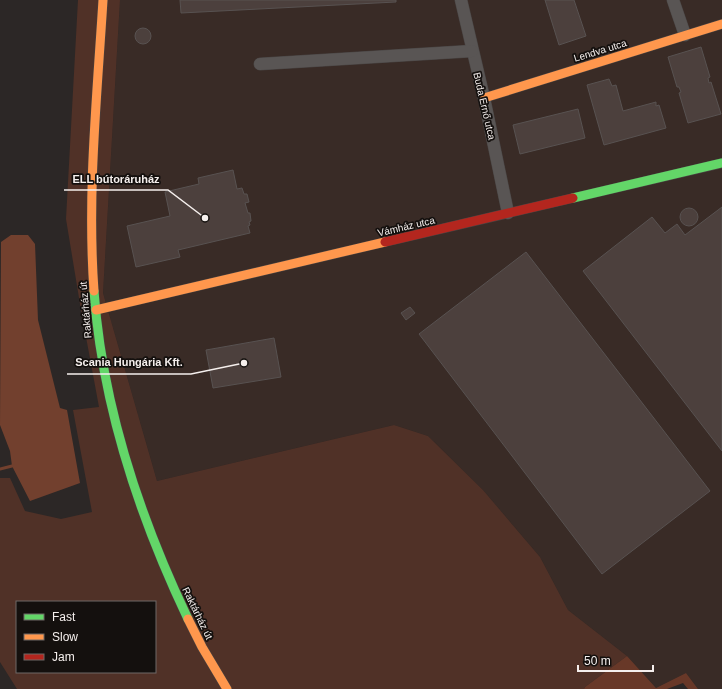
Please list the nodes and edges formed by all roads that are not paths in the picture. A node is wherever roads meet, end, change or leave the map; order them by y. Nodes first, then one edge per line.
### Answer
1 (103, 0) edge
2 (461, 0) edge
3 (673, 0) edge
4 (722, 24) edge
5 (685, 35) junction
6 (472, 51) junction
7 (260, 64) dead end
8 (484, 98) junction
9 (722, 164) edge
10 (508, 213) junction
11 (96, 310) junction
12 (227, 689) edge

1 - 11 street, Raktárház út
2 - 6 street, Buda Ernő utca
3 - 5 street
4 - 5 street, Lendva utca
5 - 8 street, Lendva utca
6 - 7 street
6 - 8 street, Buda Ernő utca
8 - 10 street, Buda Ernő utca
9 - 10 street, Vámház utca
10 - 11 street, Vámház utca
11 - 12 street, Raktárház út

